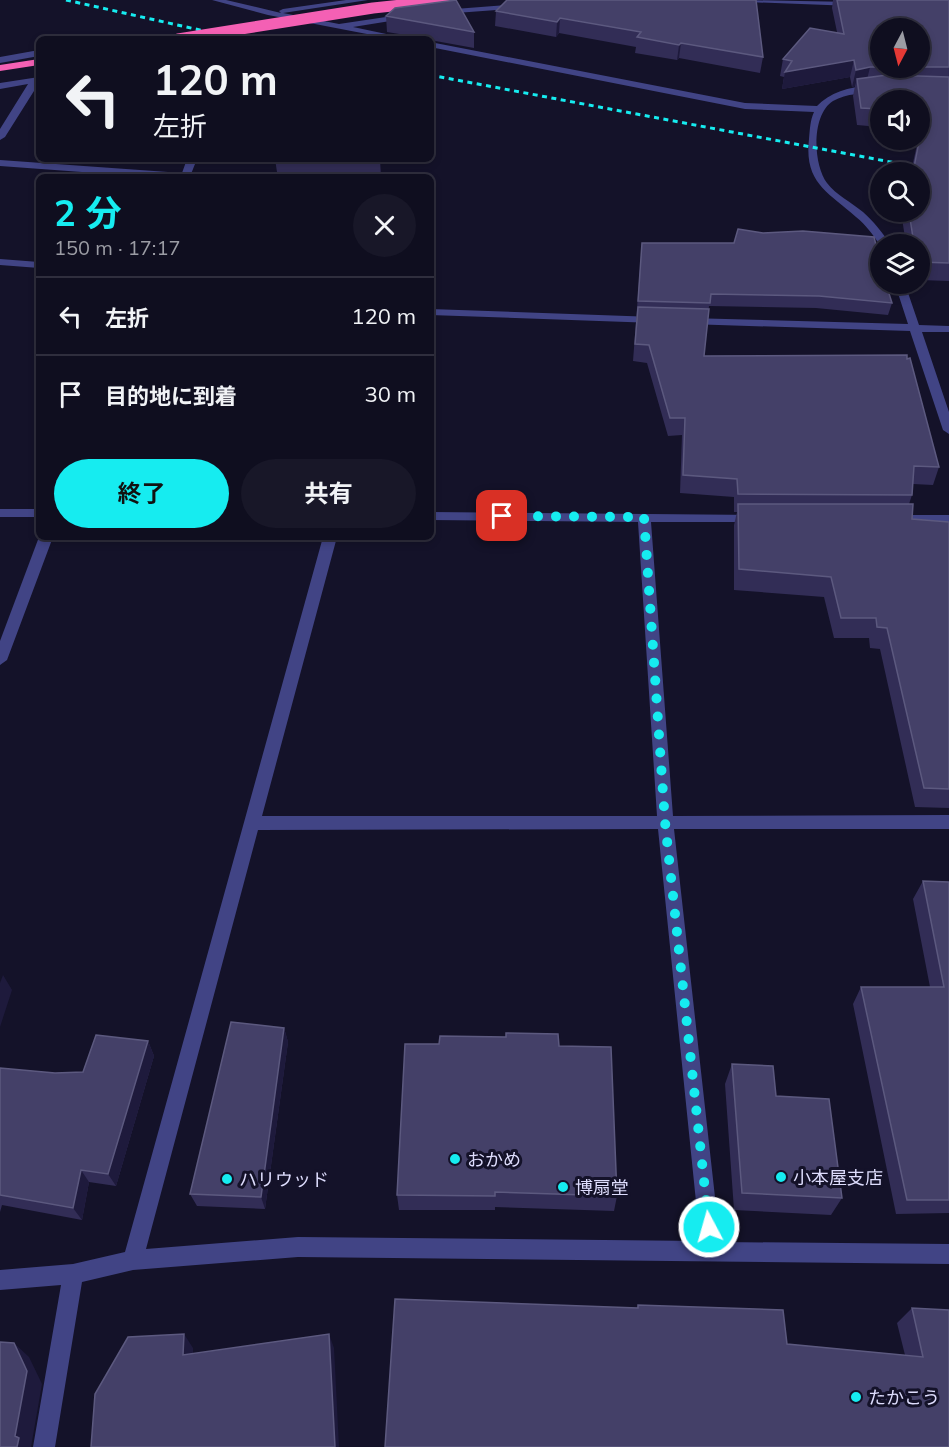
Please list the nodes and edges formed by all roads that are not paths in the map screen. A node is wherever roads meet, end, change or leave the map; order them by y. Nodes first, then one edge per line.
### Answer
1 (216, 0) edge
2 (364, 0) edge
3 (449, 0) edge
4 (746, 0) edge
5 (530, 5) edge
6 (861, 5) edge
7 (268, 13) junction
8 (437, 13) edge
9 (416, 15) edge
10 (340, 26) junction
11 (197, 36) edge
12 (391, 36) edge
13 (434, 45) edge
14 (36, 54) edge
15 (0, 60) edge
16 (36, 62) edge
17 (0, 68) edge
18 (36, 80) edge
19 (36, 82) edge
20 (0, 86) edge
21 (890, 88) edge
22 (819, 109) junction
23 (0, 137) edge
24 (0, 163) edge
25 (145, 174) edge
26 (877, 234) edge
27 (0, 262) edge
28 (36, 265) edge
29 (904, 294) edge
30 (434, 312) edge
31 (916, 328) junction
32 (949, 329) edge
33 (949, 430) edge
34 (0, 513) edge
35 (36, 513) edge
36 (434, 516) edge
37 (644, 517) junction
38 (773, 518) edge
39 (879, 519) edge
40 (949, 519) edge
41 (45, 540) edge
42 (329, 540) edge
43 (0, 660) edge
44 (665, 822) junction
45 (949, 822) edge
46 (253, 823) junction
47 (711, 1251) junction
48 (949, 1254) edge
49 (133, 1260) junction
50 (73, 1274) junction
51 (0, 1280) edge
52 (44, 1447) edge

1 - 7 street
2 - 7 street
3 - 11 highway, bridge
4 - 6 street
5 - 8 street
7 - 10 street
9 - 10 street
10 - 12 street
13 - 22 street
14 - 15 street
16 - 17 highway
18 - 20 street
19 - 23 street
21 - 22 street
22 - 26 street
24 - 25 street
27 - 28 street
29 - 31 street
30 - 31 street
31 - 32 street
31 - 33 street
34 - 35 street
36 - 37 street
37 - 38 street
37 - 44 street
39 - 40 street
41 - 43 street
42 - 46 street
44 - 45 street
44 - 46 street
44 - 47 street
46 - 49 street
47 - 48 street
47 - 49 street
49 - 50 street
50 - 51 street
50 - 52 street

